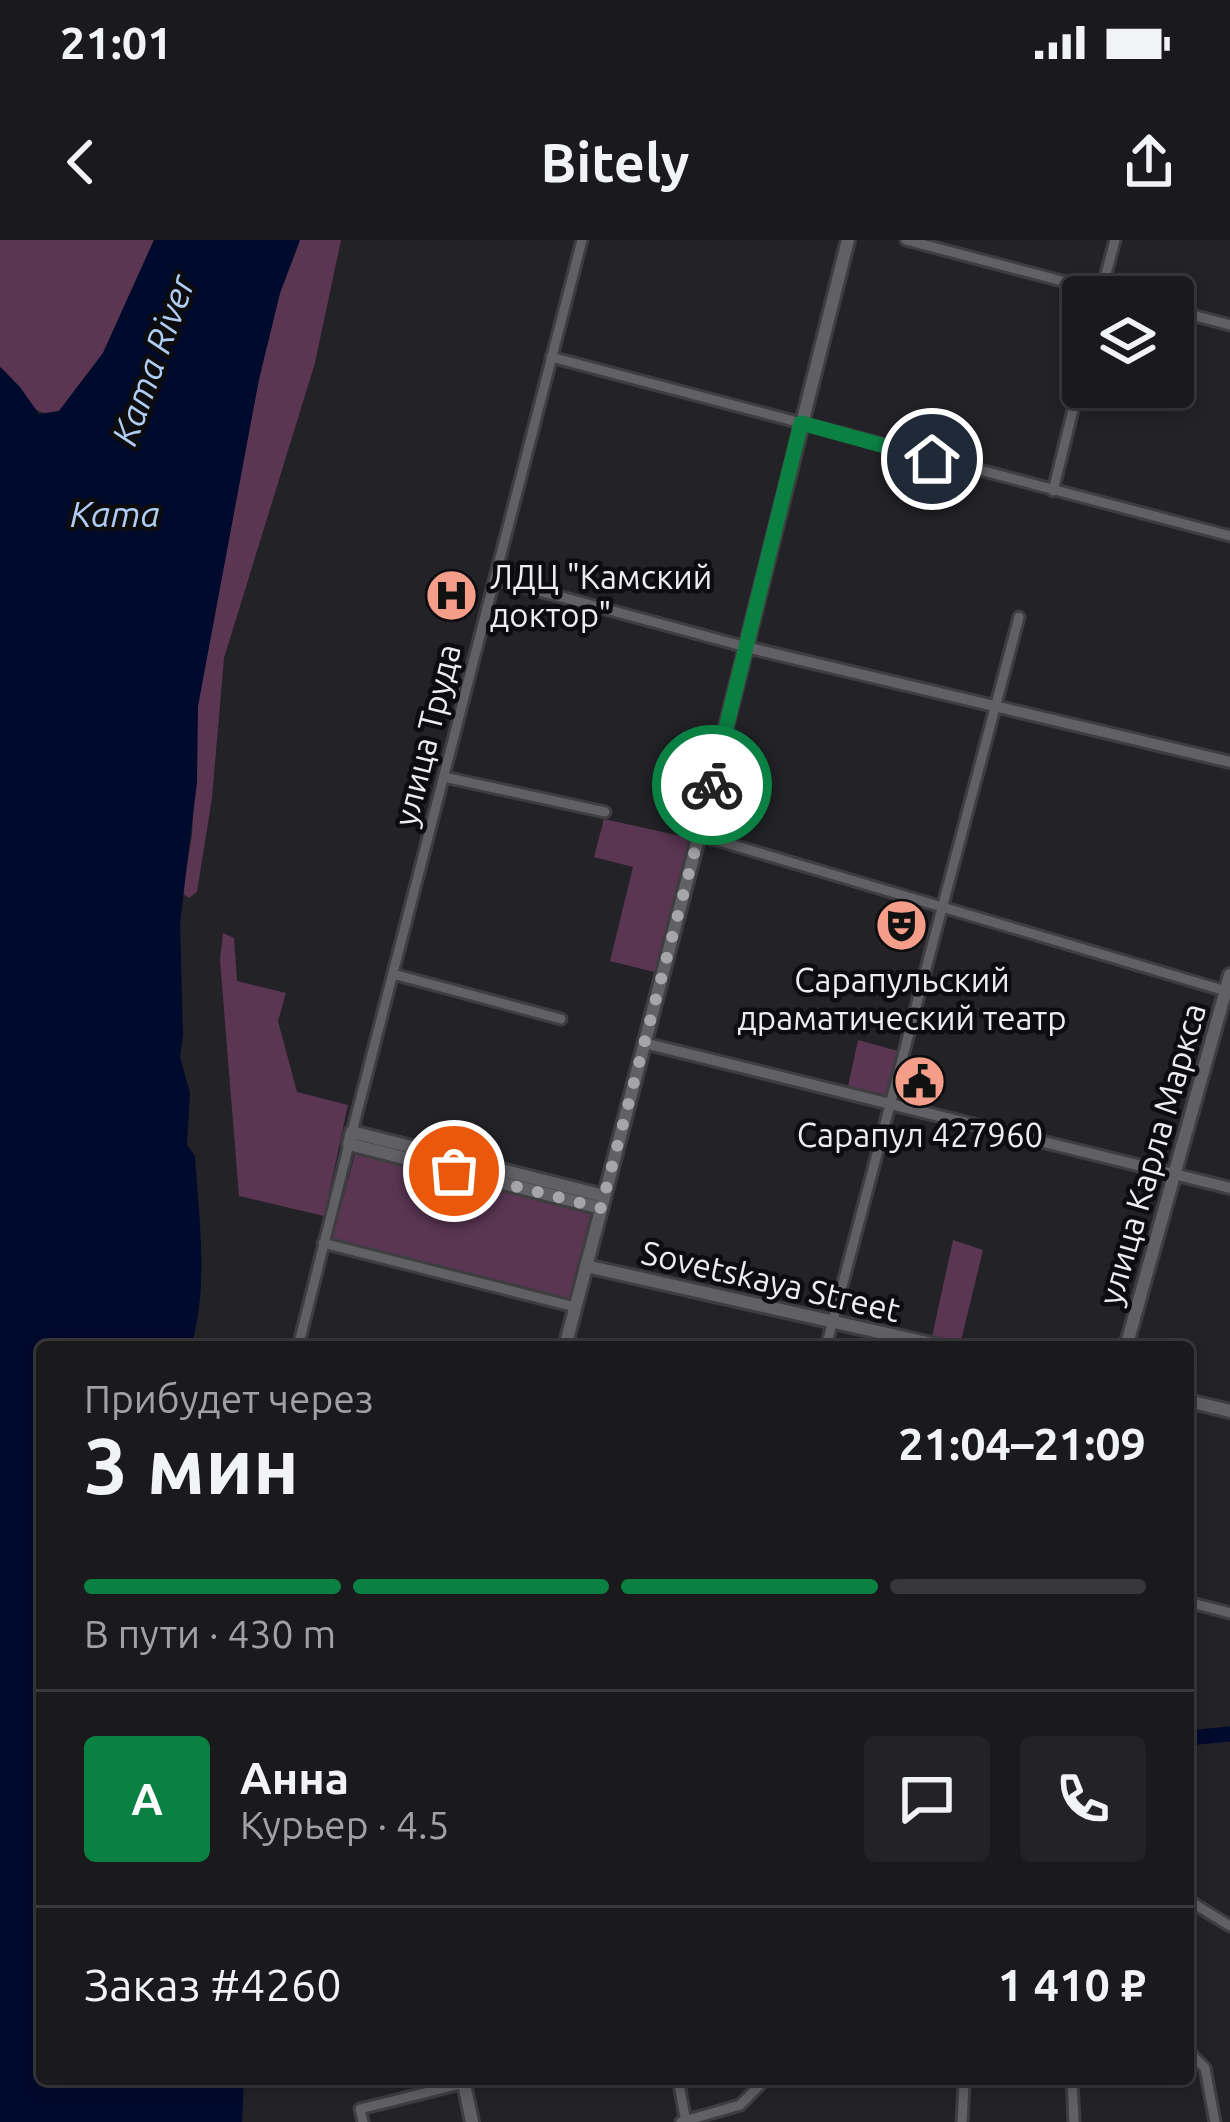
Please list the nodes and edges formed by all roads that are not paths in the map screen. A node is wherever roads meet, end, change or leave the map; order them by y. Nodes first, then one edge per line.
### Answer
1 (582, 240) edge
2 (848, 240) edge
3 (906, 240) edge
4 (1115, 240) edge
5 (1106, 276) edge
6 (1062, 283) edge
7 (1194, 316) edge
8 (1230, 325) edge
9 (551, 357) junction
10 (1073, 408) edge
11 (801, 423) junction
12 (1053, 491) junction
13 (1230, 536) edge
14 (495, 579) junction
15 (1018, 617) dead end
16 (746, 647) junction
17 (993, 708) junction
18 (1230, 762) edge
19 (445, 777) junction
20 (605, 812) dead end
21 (700, 836) junction
22 (941, 906) junction
23 (393, 974) junction
24 (1230, 975) edge
25 (1228, 992) edge
26 (561, 1019) dead end
27 (644, 1043) junction
28 (890, 1105) junction
29 (351, 1138) junction
30 (1174, 1175) junction
31 (1230, 1188) edge
32 (602, 1202) junction
33 (323, 1244) junction
34 (586, 1266) junction
35 (575, 1307) junction
36 (832, 1322) junction
37 (299, 1341) edge
38 (567, 1341) edge
39 (827, 1341) edge
40 (918, 1341) edge
41 (1128, 1341) edge
42 (1194, 1402) edge
43 (1230, 1411) edge
44 (1194, 1604) edge
45 (1230, 1613) edge
46 (1194, 1904) edge
47 (1230, 1926) edge
48 (1194, 2057) edge
49 (452, 2085) edge
50 (465, 2085) edge
51 (679, 2085) edge
52 (760, 2085) edge
53 (964, 2085) dead end
54 (1072, 2085) edge
55 (363, 2122) edge
56 (472, 2122) edge
57 (684, 2122) edge
58 (962, 2122) edge
59 (1074, 2122) edge
60 (1215, 2122) edge

1 - 9 street, улица Труда
2 - 11 main road
3 - 6 street
4 - 5 street
7 - 8 street
9 - 11 street
9 - 14 street, улица Труда
10 - 12 street
11 - 12 street
11 - 16 main road
12 - 13 street
14 - 16 street
14 - 19 street, улица Труда
15 - 17 street
16 - 17 street
16 - 21 main road
17 - 18 street
17 - 22 street
19 - 20 street
19 - 23 street, улица Труда
21 - 22 street
21 - 27 main road
22 - 25 street
22 - 28 street
23 - 26 street
23 - 29 street, улица Труда
24 - 25 main road, улица Карла Маркса
25 - 30 main road, улица Карла Маркса
27 - 28 street
27 - 32 main road
28 - 30 street
28 - 36 street
29 - 32 main road
29 - 33 street, улица Труда
30 - 31 street
30 - 41 main road, улица Карла Маркса
32 - 34 main road
33 - 35 street
33 - 37 street, улица Труда
34 - 35 main road
34 - 36 main road, Sovetskaya Street
35 - 38 main road
36 - 39 street
36 - 40 main road, Sovetskaya Street
42 - 43 main road
44 - 45 street
46 - 47 street
48 - 60 street
49 - 55 street
50 - 56 main road
51 - 57 street
52 - 57 street
53 - 58 street
54 - 59 street

